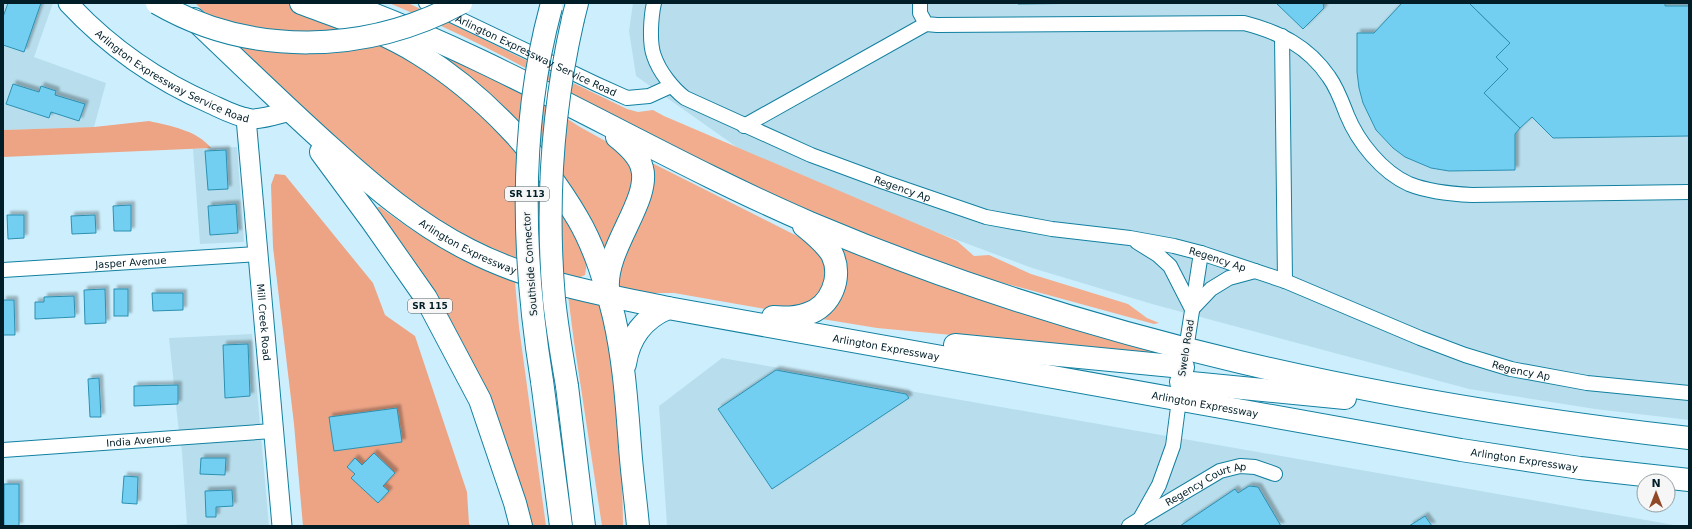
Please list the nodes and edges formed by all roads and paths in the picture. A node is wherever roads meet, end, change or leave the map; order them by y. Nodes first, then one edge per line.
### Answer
1 (68, 3) edge
2 (157, 3) edge
3 (177, 3) edge
4 (301, 3) edge
5 (344, 3) edge
6 (352, 3) edge
7 (426, 3) edge
8 (461, 3) edge
9 (654, 3) edge
10 (920, 3) edge
11 (552, 5) edge
12 (575, 11) edge
13 (384, 18) junction
14 (926, 24) junction
15 (1282, 36) junction
16 (671, 86) junction
17 (290, 111) junction
18 (582, 112) junction
19 (246, 118) junction
20 (744, 126) junction
21 (1689, 192) edge
22 (777, 208) junction
23 (1130, 238) junction
24 (258, 254) junction
25 (1201, 254) junction
26 (3, 270) edge
27 (1256, 271) junction
28 (1285, 281) junction
29 (609, 296) junction
30 (668, 308) junction
31 (1192, 309) junction
32 (708, 314) junction
33 (824, 334) junction
34 (1182, 374) junction
35 (625, 379) junction
36 (1689, 393) edge
37 (1502, 414) junction
38 (273, 432) junction
39 (1689, 438) edge
40 (3, 450) edge
41 (631, 458) junction
42 (1275, 474) dead end
43 (1689, 480) edge
44 (1135, 522) edge
45 (282, 526) edge
46 (521, 526) edge
47 (561, 526) edge
48 (584, 526) edge
49 (630, 526) edge
50 (638, 526) edge

1 - 19 street, Arlington Expressway Service Road
2 - 8 highway, bridge
3 - 17 highway, Arlington Expressway / SR 115
4 - 29 highway
5 - 13 highway, Arlington Expressway
6 - 13 highway
7 - 16 street, Arlington Expressway Service Road
9 - 16 street, Regency Ap
10 - 14 street
11 - 47 highway, Southside Connector / SR 113, bridge
12 - 48 highway, SR 113, bridge
13 - 18 highway, Arlington Expressway
14 - 15 street
14 - 20 street
15 - 21 street
15 - 28 street
16 - 20 street, Regency Ap
17 - 19 street, Arlington Expressway Service Road
17 - 29 highway, Arlington Expressway
17 - 46 highway, SR 115
18 - 22 highway, Arlington Expressway
18 - 29 highway
19 - 24 street, Mill Creek Road
20 - 23 street, Regency Ap
22 - 32 highway
22 - 34 highway, Arlington Expressway
23 - 25 street, Regency Ap
23 - 31 street
24 - 26 street, Jasper Avenue
24 - 38 street, Mill Creek Road
25 - 27 street, Regency Ap
25 - 31 street, Swelo Road
27 - 28 street, Regency Ap
27 - 31 street
28 - 36 street, Regency Ap
29 - 30 highway, Arlington Expressway
29 - 35 highway
30 - 32 highway, Arlington Expressway
30 - 35 highway
31 - 34 street, Swelo Road
32 - 33 highway, Arlington Expressway
33 - 34 highway
33 - 34 highway, Arlington Expressway
34 - 37 highway
34 - 37 highway, Arlington Expressway
34 - 43 highway, Arlington Expressway
34 - 44 street, Swelo Road
35 - 41 highway
37 - 39 highway, Arlington Expressway
38 - 40 street, India Avenue
38 - 45 street, Mill Creek Road
41 - 49 highway
41 - 50 highway
42 - 44 street, Regency Court Ap

